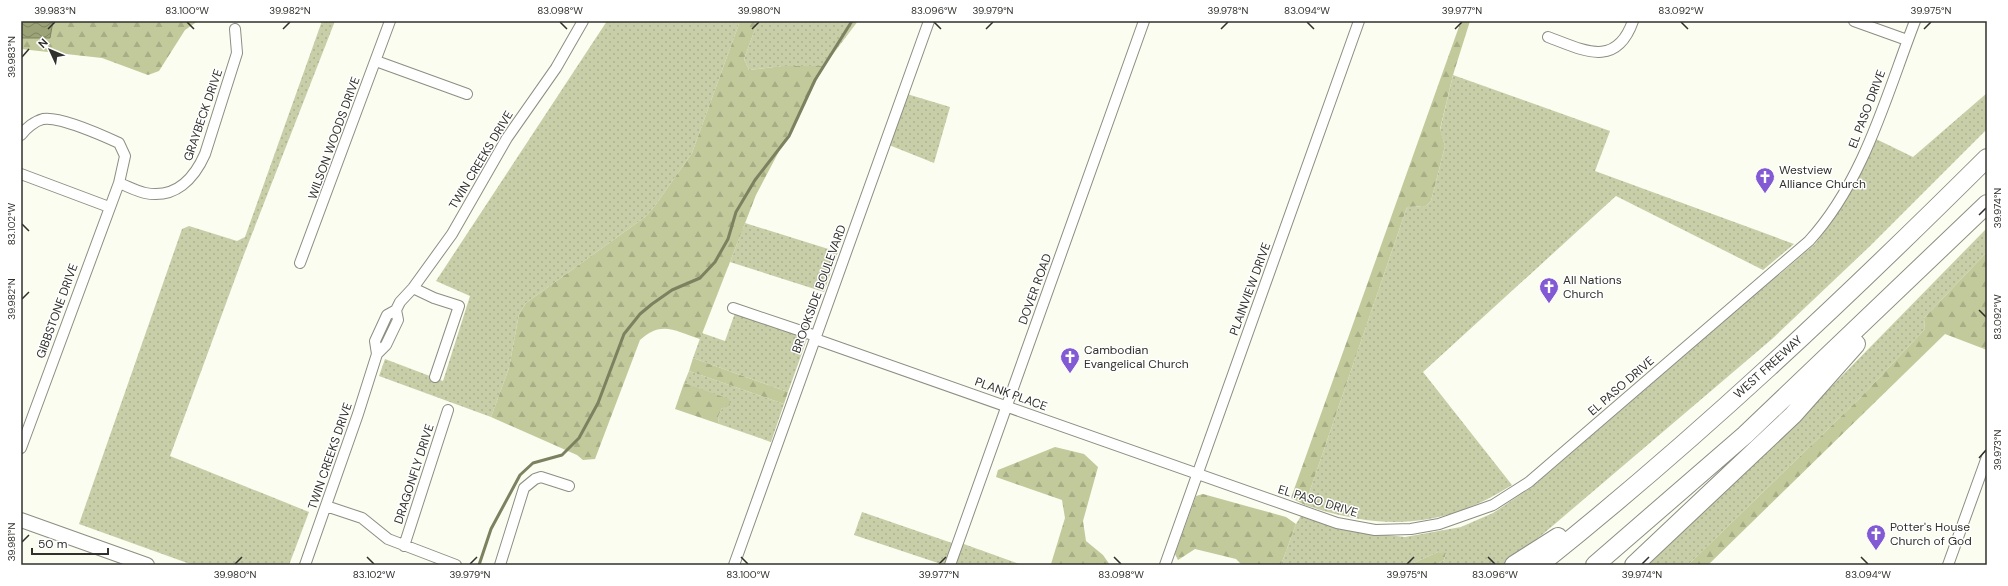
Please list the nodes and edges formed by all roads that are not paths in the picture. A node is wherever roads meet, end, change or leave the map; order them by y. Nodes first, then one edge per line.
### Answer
1 (390, 21) edge
2 (583, 21) edge
3 (929, 21) edge
4 (1144, 21) edge
5 (1359, 21) edge
6 (1633, 21) edge
7 (1854, 21) edge
8 (1915, 21) edge
9 (235, 29) dead end
10 (1548, 37) dead end
11 (1907, 40) junction
12 (376, 61) junction
13 (467, 94) dead end
14 (21, 135) edge
15 (1987, 158) edge
16 (21, 174) edge
17 (119, 183) junction
18 (1987, 204) edge
19 (109, 208) junction
20 (1942, 249) junction
21 (300, 263) dead end
22 (413, 288) junction
23 (733, 308) dead end
24 (815, 338) junction
25 (435, 377) dead end
26 (1007, 406) junction
27 (448, 410) dead end
28 (21, 448) edge
29 (1987, 457) edge
30 (1197, 474) junction
31 (569, 486) dead end
32 (1622, 498) junction
33 (326, 506) junction
34 (21, 520) edge
35 (404, 546) junction
36 (147, 565) edge
37 (305, 565) edge
38 (456, 565) edge
39 (500, 565) edge
40 (734, 565) edge
41 (950, 565) edge
42 (1165, 565) edge
43 (1514, 565) edge
44 (1539, 565) edge
45 (1594, 565) edge
46 (1634, 565) edge
47 (1948, 565) edge

1 - 12 street, WILSON WOODS DRIVE
2 - 22 street, TWIN CREEKS DRIVE
3 - 24 street, BROOKSIDE BOULEVARD
4 - 26 street, DOVER ROAD
5 - 30 street, PLAINVIEW DRIVE
6 - 10 street
7 - 11 street
8 - 11 street, EL PASO DRIVE
9 - 17 street, GRAYBECK DRIVE
11 - 30 street, EL PASO DRIVE
12 - 13 street
12 - 21 street, WILSON WOODS DRIVE
14 - 17 street, GIBBSTONE DRIVE
15 - 32 highway, WEST FREEWAY
16 - 19 street
17 - 19 street, GIBBSTONE DRIVE
18 - 20 highway
19 - 28 street, GIBBSTONE DRIVE
20 - 45 highway
20 - 46 highway
22 - 25 street
22 - 33 street, TWIN CREEKS DRIVE
23 - 24 street, PLANK PLACE
24 - 26 street, PLANK PLACE
24 - 40 street, BROOKSIDE BOULEVARD
26 - 30 street, PLANK PLACE
26 - 41 street, DOVER ROAD
27 - 35 street, DRAGONFLY DRIVE
29 - 47 street
30 - 42 street, PLAINVIEW DRIVE
31 - 39 street
32 - 43 highway
32 - 44 highway, WEST FREEWAY
33 - 35 street
33 - 37 street, TWIN CREEKS DRIVE
34 - 36 main road
35 - 38 street

